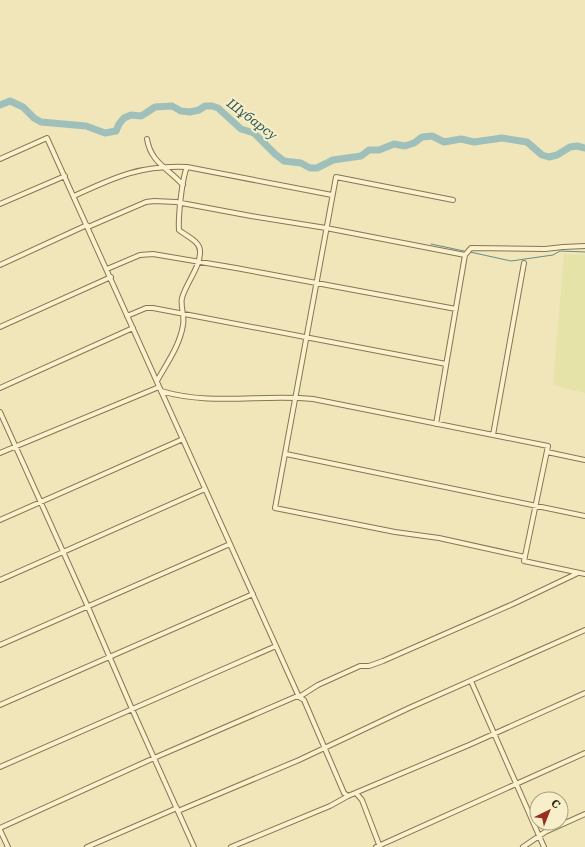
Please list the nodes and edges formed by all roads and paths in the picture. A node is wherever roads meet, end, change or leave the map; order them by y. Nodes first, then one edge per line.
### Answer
1 (147, 139) dead end
2 (0, 160) edge
3 (163, 167) junction
4 (187, 167) junction
5 (65, 176) junction
6 (183, 185) junction
7 (332, 195) junction
8 (74, 196) junction
9 (453, 200) dead end
10 (181, 203) junction
11 (0, 204) edge
12 (87, 226) junction
13 (326, 228) junction
14 (585, 246) edge
15 (465, 255) junction
16 (198, 262) junction
17 (524, 264) dead end
18 (0, 265) edge
19 (107, 269) junction
20 (111, 277) junction
21 (316, 283) junction
22 (456, 309) junction
23 (183, 313) junction
24 (127, 316) junction
25 (0, 327) edge
26 (133, 328) junction
27 (306, 337) junction
28 (446, 364) junction
29 (157, 381) junction
30 (0, 388) edge
31 (160, 389) junction
32 (296, 398) junction
33 (0, 412) edge
34 (436, 424) junction
35 (493, 435) junction
36 (183, 439) junction
37 (15, 446) junction
38 (547, 452) junction
39 (0, 453) edge
40 (286, 454) junction
41 (585, 460) edge
42 (205, 489) junction
43 (40, 502) junction
44 (536, 505) junction
45 (585, 516) edge
46 (0, 520) edge
47 (230, 544) junction
48 (63, 552) junction
49 (525, 557) junction
50 (578, 573) junction
51 (585, 574) edge
52 (0, 580) edge
53 (253, 594) junction
54 (88, 607) junction
55 (585, 630) edge
56 (0, 645) edge
57 (276, 646) junction
58 (110, 658) junction
59 (471, 681) junction
60 (585, 693) edge
61 (299, 697) junction
62 (0, 705) edge
63 (132, 708) junction
64 (494, 734) junction
65 (325, 747) junction
66 (585, 753) edge
67 (154, 758) junction
68 (0, 767) edge
69 (516, 784) junction
70 (356, 794) junction
71 (348, 796) junction
72 (177, 809) junction
73 (585, 814) edge
74 (0, 829) edge
75 (539, 836) junction
76 (379, 846) edge
77 (8, 847) edge
78 (87, 847) edge
79 (194, 847) edge
80 (231, 847) edge
81 (523, 847) edge
82 (544, 847) edge

1 - 3 street
2 - 5 street
3 - 4 street
3 - 6 street
3 - 8 street
4 - 6 street
4 - 7 street
5 - 8 street
5 - 11 street
6 - 10 street
7 - 9 street
7 - 13 street
8 - 12 street
10 - 12 street
10 - 13 street
10 - 16 street
12 - 18 street
12 - 19 street
13 - 15 street
13 - 21 street
14 - 15 street
15 - 22 street
16 - 19 street
16 - 21 street
16 - 23 street
17 - 35 street
19 - 20 street
20 - 24 street
20 - 25 street
21 - 22 street
21 - 27 street
22 - 28 street
23 - 24 street
23 - 27 street
23 - 29 street
24 - 26 street
26 - 29 street
26 - 30 street
27 - 28 street
27 - 32 street
28 - 34 street
29 - 31 street
31 - 32 street
31 - 36 street
31 - 37 street
32 - 34 street
32 - 40 street
33 - 37 street
34 - 35 street
35 - 38 street
36 - 42 street
36 - 43 street
37 - 39 street
37 - 43 street
38 - 41 street
38 - 44 street
40 - 44 street
40 - 49 street
42 - 47 street
42 - 48 street
43 - 46 street
43 - 48 street
44 - 45 street
44 - 49 street
47 - 53 street
47 - 54 street
48 - 52 street
48 - 54 street
49 - 50 street
50 - 51 street
50 - 61 street
53 - 57 street
53 - 58 street
54 - 56 street
54 - 58 street
55 - 59 street
57 - 61 street
57 - 63 street
58 - 62 street
58 - 63 street
59 - 64 street
59 - 65 street
60 - 64 street
61 - 65 street
61 - 67 street
63 - 67 street
63 - 68 street
64 - 69 street
64 - 70 street
65 - 71 street
65 - 72 street
66 - 69 street
67 - 72 street
67 - 74 street
69 - 75 street
69 - 76 street
70 - 71 street
70 - 76 street
71 - 80 street
72 - 78 street
72 - 79 street
73 - 75 street
74 - 77 street
75 - 81 street
75 - 82 street

